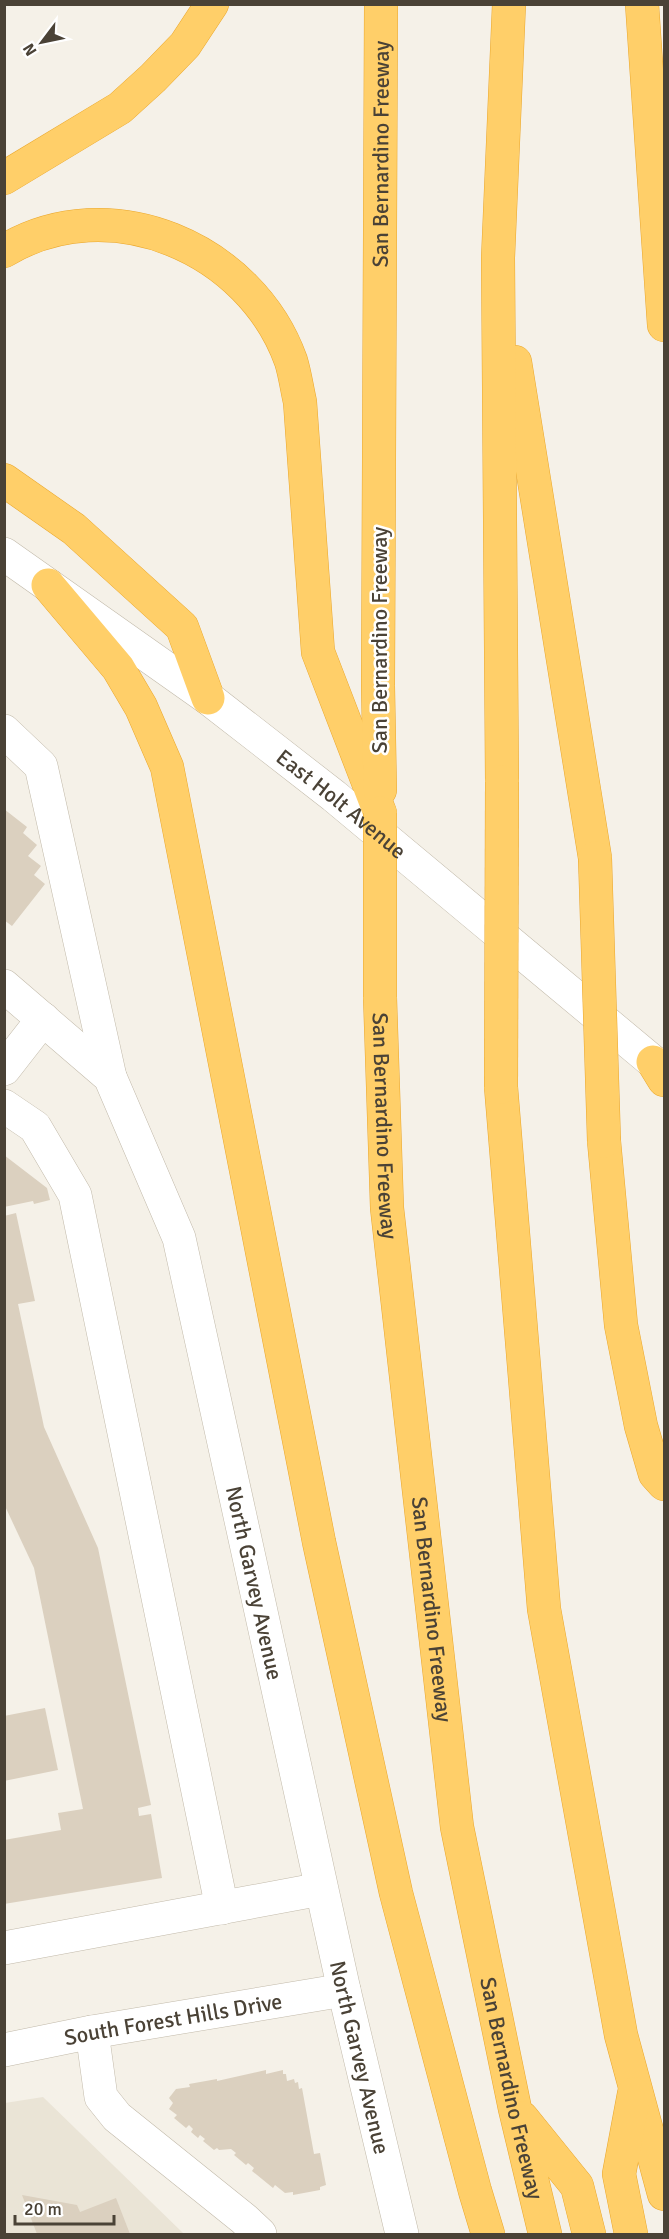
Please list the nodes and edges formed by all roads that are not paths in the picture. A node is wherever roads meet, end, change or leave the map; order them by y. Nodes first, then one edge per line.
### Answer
1 (212, 4) edge
2 (381, 4) edge
3 (509, 4) edge
4 (642, 4) edge
5 (4, 178) edge
6 (4, 251) edge
7 (498, 258) junction
8 (664, 325) edge
9 (4, 480) edge
10 (4, 554) edge
11 (48, 585) junction
12 (208, 698) junction
13 (4, 731) edge
14 (380, 813) junction
15 (4, 986) edge
16 (43, 1019) junction
17 (4, 1069) edge
18 (661, 1071) edge
19 (110, 1077) junction
20 (4, 1106) edge
21 (664, 1484) edge
22 (321, 1889) junction
23 (222, 1908) junction
24 (4, 1948) edge
25 (344, 1990) junction
26 (92, 2032) junction
27 (4, 2050) edge
28 (636, 2083) junction
29 (515, 2109) junction
30 (664, 2194) edge
31 (260, 2235) edge
32 (402, 2235) edge
33 (488, 2235) edge
34 (545, 2235) edge
35 (589, 2235) edge
36 (631, 2235) edge

1 - 5 highway
2 - 14 highway, San Bernardino Freeway
3 - 7 highway
4 - 8 highway
6 - 14 highway
7 - 21 highway, bridge
7 - 28 highway, bridge
9 - 12 highway
10 - 11 street, East Holt Avenue
11 - 12 street, East Holt Avenue
11 - 33 highway
12 - 18 street, East Holt Avenue
13 - 19 street
14 - 29 highway, San Bernardino Freeway, bridge
15 - 16 street, North Garvey Avenue
16 - 17 street
16 - 19 street, North Garvey Avenue
19 - 22 street, North Garvey Avenue
20 - 23 street
22 - 23 street
22 - 25 street, North Garvey Avenue
23 - 24 street
25 - 26 street, South Forest Hills Drive
25 - 32 street, North Garvey Avenue
26 - 27 street, South Forest Hills Drive
26 - 31 street
28 - 30 highway
28 - 36 highway
29 - 34 highway, San Bernardino Freeway
29 - 35 highway

